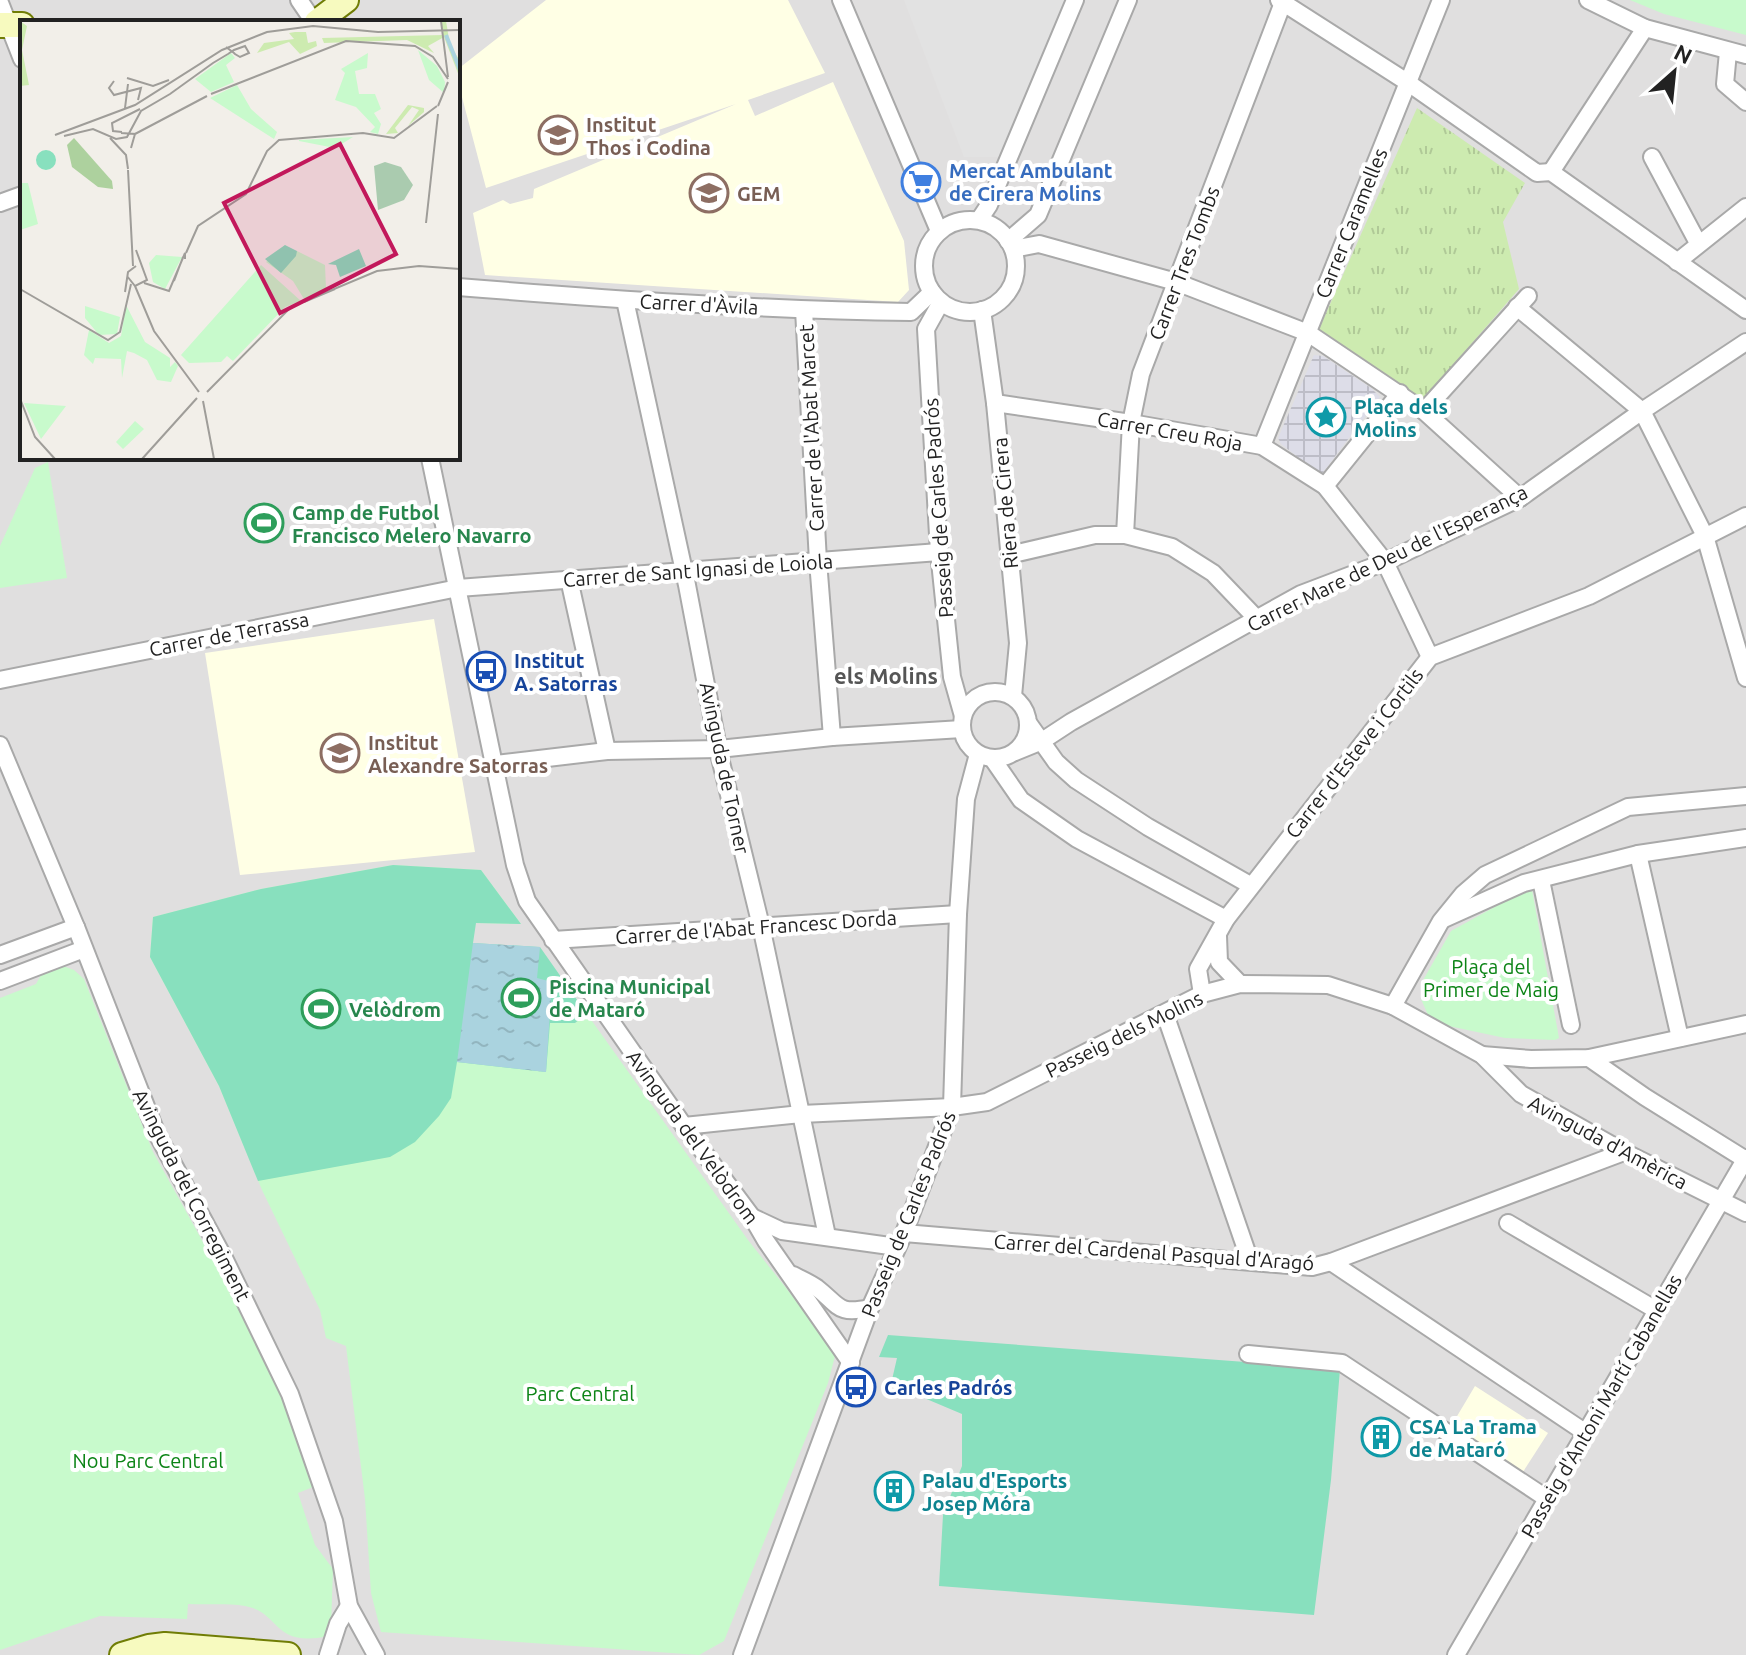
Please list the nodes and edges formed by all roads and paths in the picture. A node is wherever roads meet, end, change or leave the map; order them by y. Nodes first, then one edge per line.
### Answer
1 (299, 0) edge
2 (346, 0) edge
3 (841, 0) edge
4 (1075, 0) edge
5 (1128, 0) edge
6 (1441, 0) edge
7 (1588, 0) edge
8 (1282, 1) edge
9 (8, 19) edge
10 (314, 20) edge
11 (318, 20) edge
12 (1645, 28) junction
13 (1728, 52) junction
14 (20, 53) edge
15 (1746, 55) edge
16 (1407, 82) junction
17 (1746, 102) edge
18 (1652, 157) dead end
19 (1551, 172) junction
20 (20, 196) edge
21 (0, 203) edge
22 (1746, 207) edge
23 (979, 220) junction
24 (939, 231) junction
25 (1698, 243) junction
26 (1011, 245) junction
27 (1677, 262) junction
28 (1176, 282) junction
29 (460, 287) edge
30 (936, 297) junction
31 (625, 300) junction
32 (804, 310) junction
33 (982, 310) junction
34 (1746, 310) edge
35 (1308, 333) junction
36 (1746, 342) edge
37 (1400, 393) junction
38 (995, 403) junction
39 (1424, 411) junction
40 (1642, 411) junction
41 (1131, 423) junction
42 (1262, 446) junction
43 (430, 460) edge
44 (1325, 486) junction
45 (1520, 498) junction
46 (1746, 516) edge
47 (1125, 535) junction
48 (1705, 536) junction
49 (939, 552) junction
50 (1009, 555) junction
51 (818, 561) junction
52 (1385, 562) junction
53 (683, 571) junction
54 (569, 579) junction
55 (458, 588) junction
56 (1257, 619) junction
57 (1430, 657) junction
58 (1746, 678) edge
59 (0, 680) edge
60 (1013, 696) junction
61 (962, 723) junction
62 (1029, 724) junction
63 (832, 737) junction
64 (1042, 741) junction
65 (0, 745) edge
66 (719, 749) junction
67 (607, 751) junction
68 (1015, 752) junction
69 (985, 756) junction
70 (496, 764) junction
71 (1746, 796) edge
72 (1745, 841) edge
73 (1638, 854) junction
74 (1541, 880) junction
75 (1250, 885) junction
76 (958, 914) junction
77 (1226, 919) junction
78 (1441, 921) junction
79 (761, 926) junction
80 (76, 927) junction
81 (1218, 936) junction
82 (553, 940) junction
83 (84, 949) junction
84 (0, 955) edge
85 (0, 981) edge
86 (1240, 984) junction
87 (1202, 994) junction
88 (1393, 1006) junction
89 (1165, 1014) junction
90 (1746, 1024) edge
91 (1571, 1025) dead end
92 (1680, 1038) junction
93 (1482, 1055) junction
94 (1589, 1058) junction
95 (952, 1107) junction
96 (801, 1114) junction
97 (684, 1126) junction
98 (1624, 1152) junction
99 (1746, 1159) edge
100 (1722, 1201) junction
101 (1746, 1213) edge
102 (752, 1217) junction
103 (1508, 1223) dead end
104 (827, 1236) junction
105 (900, 1240) junction
106 (1250, 1261) junction
107 (1331, 1262) junction
108 (788, 1272) junction
109 (870, 1308) junction
110 (1656, 1310) junction
111 (1248, 1354) dead end
112 (851, 1363) junction
113 (1586, 1433) junction
114 (1546, 1498) junction
115 (349, 1606) junction
116 (163, 1650) edge
117 (122, 1655) edge
118 (288, 1655) edge
119 (328, 1655) edge
120 (376, 1655) edge
121 (742, 1655) edge
122 (1456, 1655) edge

1 - 10 street
2 - 11 street
3 - 24 street
4 - 23 street
5 - 26 street
6 - 16 street, Carrer Caramelles
7 - 12 street
8 - 16 street
8 - 28 street, Carrer Tres Tombs
9 - 14 street
12 - 13 street
12 - 19 street
13 - 15 street
13 - 17 street
16 - 19 street
16 - 35 street, Carrer Caramelles
18 - 25 street
19 - 27 street
20 - 21 street
22 - 25 street
23 - 24 street
23 - 26 street
24 - 30 street
25 - 27 street
26 - 28 street
26 - 33 street
27 - 34 street
28 - 35 street
28 - 41 street, Carrer Tres Tombs
29 - 31 street, Carrer d'Àvila
30 - 32 street, Carrer d'Àvila
30 - 33 street
30 - 49 street, Passeig de Carles Padrós
31 - 32 street, Carrer d'Àvila
31 - 53 street, Avinguda de Torner
32 - 51 street, Carrer de l'Abat Marcet
33 - 38 street, Riera de Cirera
35 - 37 street
35 - 42 street, Carrer Caramelles
36 - 40 street, Carrer Mare de Deu de l'Esperança
37 - 39 street
37 - 44 street
38 - 41 street, Carrer Creu Roja
38 - 50 street, Riera de Cirera
39 - 40 street
39 - 45 street
40 - 45 street, Carrer Mare de Deu de l'Esperança
40 - 48 street
41 - 42 street, Carrer Creu Roja
41 - 47 street, Carrer Tres Tombs
42 - 44 street, Carrer Creu Roja
43 - 55 street, Avinguda del Velòdrom
44 - 52 street, Carrer Creu Roja
45 - 52 street, Carrer Mare de Deu de l'Esperança
46 - 48 street, Carrer d'Esteve i Cortils
47 - 50 street
47 - 56 street
48 - 57 street, Carrer d'Esteve i Cortils
48 - 58 street
49 - 51 street, Carrer de Sant Ignasi de Loiola
49 - 61 street, Passeig de Carles Padrós
50 - 60 street, Riera de Cirera
51 - 53 street, Carrer de Sant Ignasi de Loiola
51 - 63 street, Carrer de l'Abat Marcet
52 - 56 street, Carrer Mare de Deu de l'Esperança
52 - 57 street, Carrer Creu Roja
53 - 54 street, Carrer de Sant Ignasi de Loiola
53 - 66 street, Avinguda de Torner
54 - 55 street, Carrer de Sant Ignasi de Loiola
54 - 67 street
55 - 59 street, Carrer de Terrassa
55 - 70 street, Avinguda del Velòdrom
56 - 64 street, Carrer Mare de Deu de l'Esperança
57 - 75 street, Carrer d'Esteve i Cortils
60 - 61 street
60 - 62 street
61 - 63 street
61 - 69 street
62 - 64 street
62 - 68 street
63 - 66 street
64 - 68 street, Carrer Mare de Deu de l'Esperança
64 - 75 street
65 - 80 street, Avinguda del Corregiment
66 - 67 street
66 - 79 street, Avinguda de Torner
67 - 70 street
68 - 69 street
69 - 76 street, Passeig de Carles Padrós
69 - 77 street
70 - 82 street, Avinguda del Velòdrom
71 - 78 street
72 - 73 street
73 - 74 street
73 - 92 street
74 - 78 street
74 - 91 street
75 - 77 street, Carrer d'Esteve i Cortils
76 - 79 street, Carrer de l'Abat Francesc Dorda
76 - 95 street, Passeig de Carles Padrós
77 - 81 street, Carrer d'Esteve i Cortils
78 - 88 street
79 - 82 street, Carrer de l'Abat Francesc Dorda
79 - 96 street, Avinguda de Torner
80 - 83 street, Avinguda del Corregiment
80 - 84 street
81 - 86 street
81 - 87 street, Carrer d'Esteve i Cortils
82 - 97 street, Avinguda del Velòdrom
83 - 85 street
83 - 115 street, Avinguda del Corregiment
86 - 87 street, Passeig dels Molins
86 - 88 street, Passeig dels Molins
87 - 89 street, Passeig dels Molins
88 - 93 street, Passeig dels Molins
89 - 95 street, Passeig dels Molins
89 - 106 street
90 - 92 street
92 - 94 street
93 - 94 street
93 - 98 street, Avinguda d'Amèrica
94 - 99 street
95 - 96 street, Passeig dels Molins
95 - 105 street, Passeig de Carles Padrós
96 - 97 street, Passeig dels Molins
96 - 104 street, Avinguda de Torner
97 - 102 street, Avinguda del Velòdrom
98 - 100 street, Avinguda d'Amèrica
98 - 107 street, Carrer del Cardenal Pasqual d'Aragó
99 - 100 street, Passeig d'Antoni Martí Cabanellas
100 - 101 street, Avinguda d'Amèrica
100 - 110 street, Passeig d'Antoni Martí Cabanellas
102 - 104 street, Carrer del Cardenal Pasqual d'Aragó
102 - 108 street, Avinguda del Velòdrom
103 - 110 street
104 - 105 street, Carrer del Cardenal Pasqual d'Aragó
105 - 106 street, Carrer del Cardenal Pasqual d'Aragó
105 - 109 street, Passeig de Carles Padrós
106 - 107 street, Carrer del Cardenal Pasqual d'Aragó
107 - 113 street
108 - 109 street, Avinguda del Velòdrom
108 - 112 street, Avinguda del Velòdrom
109 - 112 street, Passeig de Carles Padrós
110 - 113 street, Passeig d'Antoni Martí Cabanellas
111 - 114 street
112 - 121 street, Passeig de Carles Padrós
113 - 114 street, Passeig d'Antoni Martí Cabanellas
114 - 122 street, Passeig d'Antoni Martí Cabanellas
115 - 119 street
115 - 120 street, Avinguda del Corregiment
116 - 117 street
116 - 118 street

